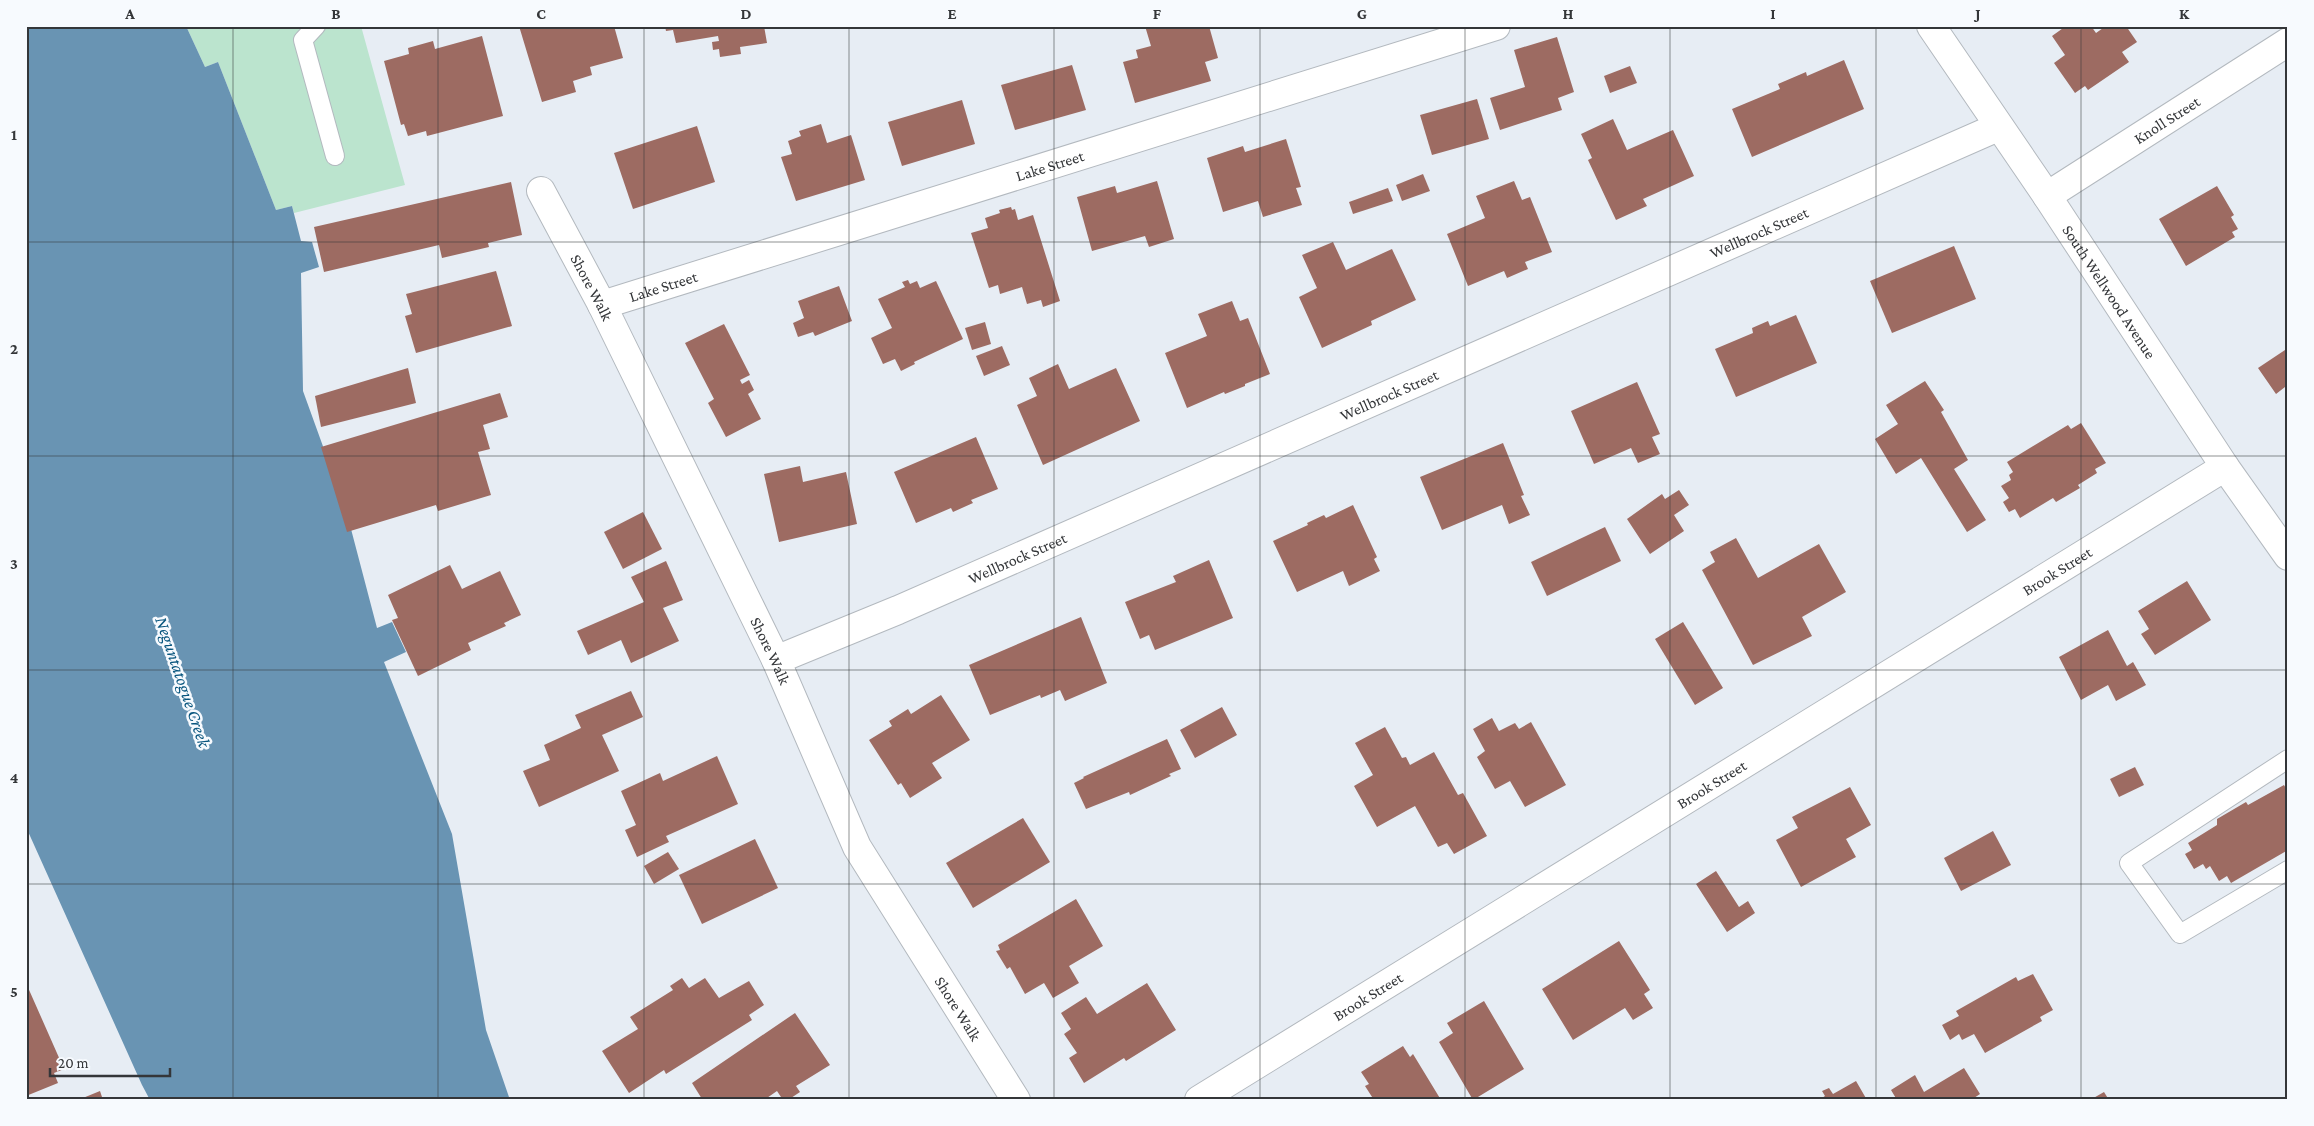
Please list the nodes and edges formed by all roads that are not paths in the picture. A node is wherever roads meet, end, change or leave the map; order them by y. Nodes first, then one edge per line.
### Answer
1 (316, 26) edge
2 (1496, 26) edge
3 (1931, 26) edge
4 (2288, 42) edge
5 (1998, 127) junction
6 (336, 156) dead end
7 (541, 191) dead end
8 (2047, 196) junction
9 (602, 305) junction
10 (2225, 467) junction
11 (2288, 556) edge
12 (776, 660) junction
13 (2288, 759) edge
14 (2288, 870) edge
15 (1016, 1100) edge
16 (1199, 1100) edge

1 - 6 lane
2 - 9 street, Lake Street
3 - 5 street, South Wellwood Avenue
4 - 8 street, Knoll Street
5 - 8 street, South Wellwood Avenue
5 - 12 street, Wellbrock Street
7 - 9 street, Shore Walk
8 - 10 street, South Wellwood Avenue
9 - 12 street, Shore Walk
10 - 11 street, South Wellwood Avenue
10 - 16 street, Brook Street
12 - 15 street, Shore Walk
13 - 14 lane

